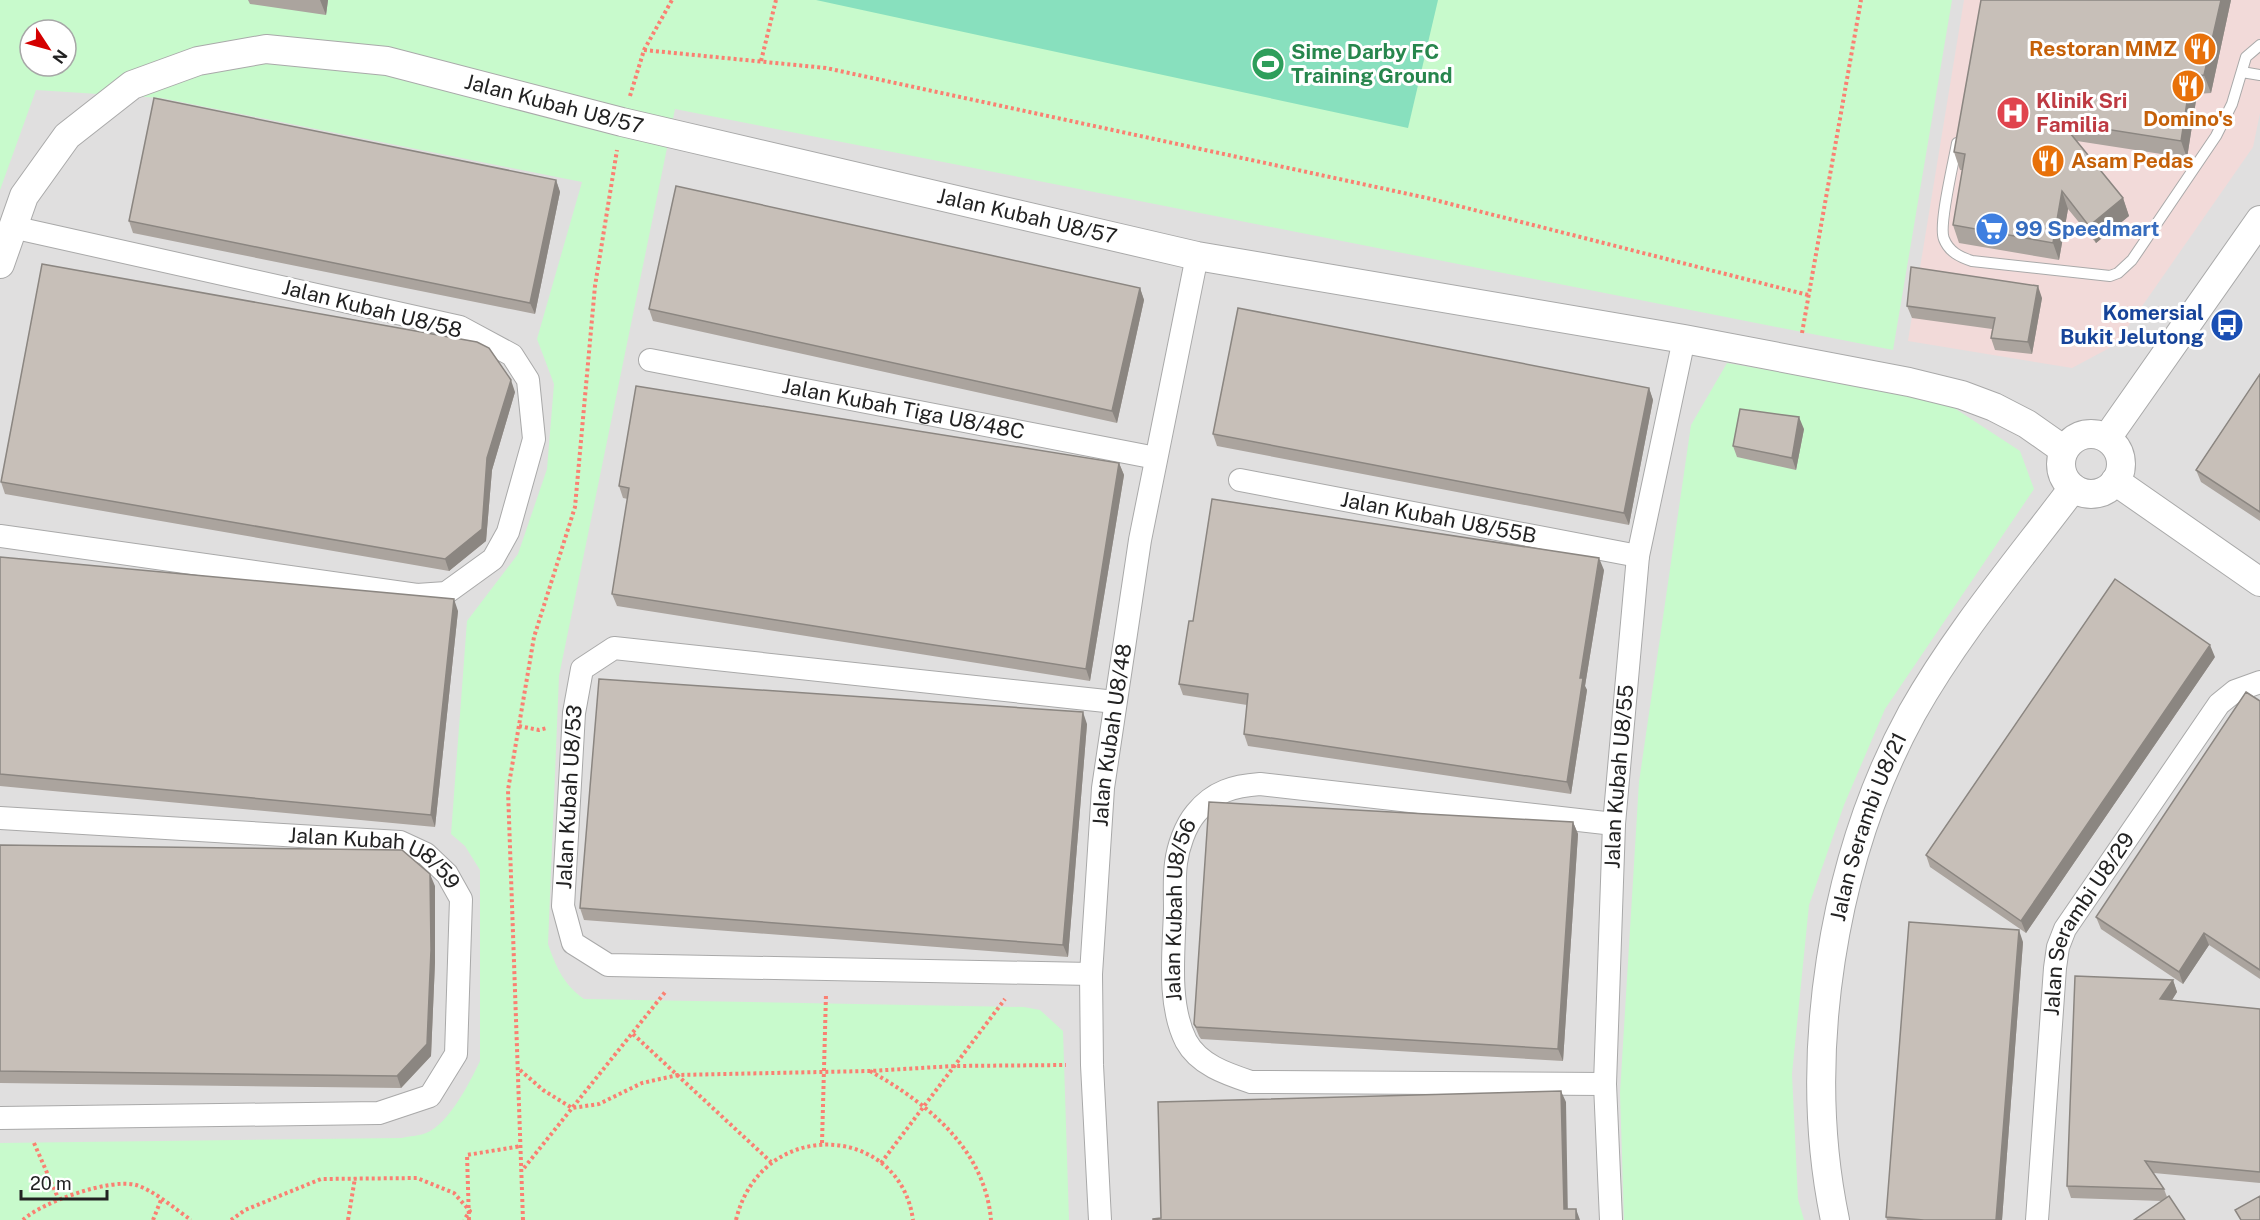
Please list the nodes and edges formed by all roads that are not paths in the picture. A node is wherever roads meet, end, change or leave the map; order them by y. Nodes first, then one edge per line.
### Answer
1 (2260, 45) edge
2 (2242, 72) junction
3 (2260, 75) edge
4 (1960, 128) edge
5 (2260, 220) edge
6 (12, 227) junction
7 (1197, 256) junction
8 (0, 264) edge
9 (1684, 339) junction
10 (650, 360) dead end
11 (2107, 438) junction
12 (2064, 450) junction
13 (1155, 458) junction
14 (1240, 480) dead end
15 (2115, 481) junction
16 (2073, 488) junction
17 (0, 536) edge
18 (1638, 556) junction
19 (2260, 582) edge
20 (2260, 682) edge
21 (1115, 702) junction
22 (0, 818) edge
23 (1614, 824) junction
24 (1091, 974) junction
25 (1605, 1084) junction
26 (0, 1118) edge
27 (1100, 1220) edge
28 (1611, 1220) edge
29 (1835, 1220) edge
30 (2037, 1220) edge

1 - 2 lane
2 - 3 lane
2 - 4 lane
5 - 11 street
6 - 7 street, Jalan Kubah U8/57
6 - 8 street, Jalan Kubah U8/57
6 - 17 street, Jalan Kubah U8/58
7 - 9 street, Jalan Kubah U8/57
7 - 13 street, Jalan Kubah U8/48
9 - 12 street, Jalan Kubah U8/57
9 - 18 street, Jalan Kubah U8/55
10 - 13 street, Jalan Kubah Tiga U8/48C
11 - 12 street
11 - 15 street
12 - 16 street
13 - 21 street, Jalan Kubah U8/48
14 - 18 street, Jalan Kubah U8/55B
15 - 16 street
15 - 19 street
16 - 29 street, Jalan Serambi U8/21
18 - 23 street, Jalan Kubah U8/55
20 - 30 street, Jalan Serambi U8/29
21 - 24 street, Jalan Kubah U8/48
21 - 24 street, Jalan Kubah U8/53
22 - 26 street, Jalan Kubah U8/59
23 - 25 street, Jalan Kubah U8/55
23 - 25 street, Jalan Kubah U8/56
24 - 27 street, Jalan Kubah U8/48
25 - 28 street, Jalan Kubah U8/55

